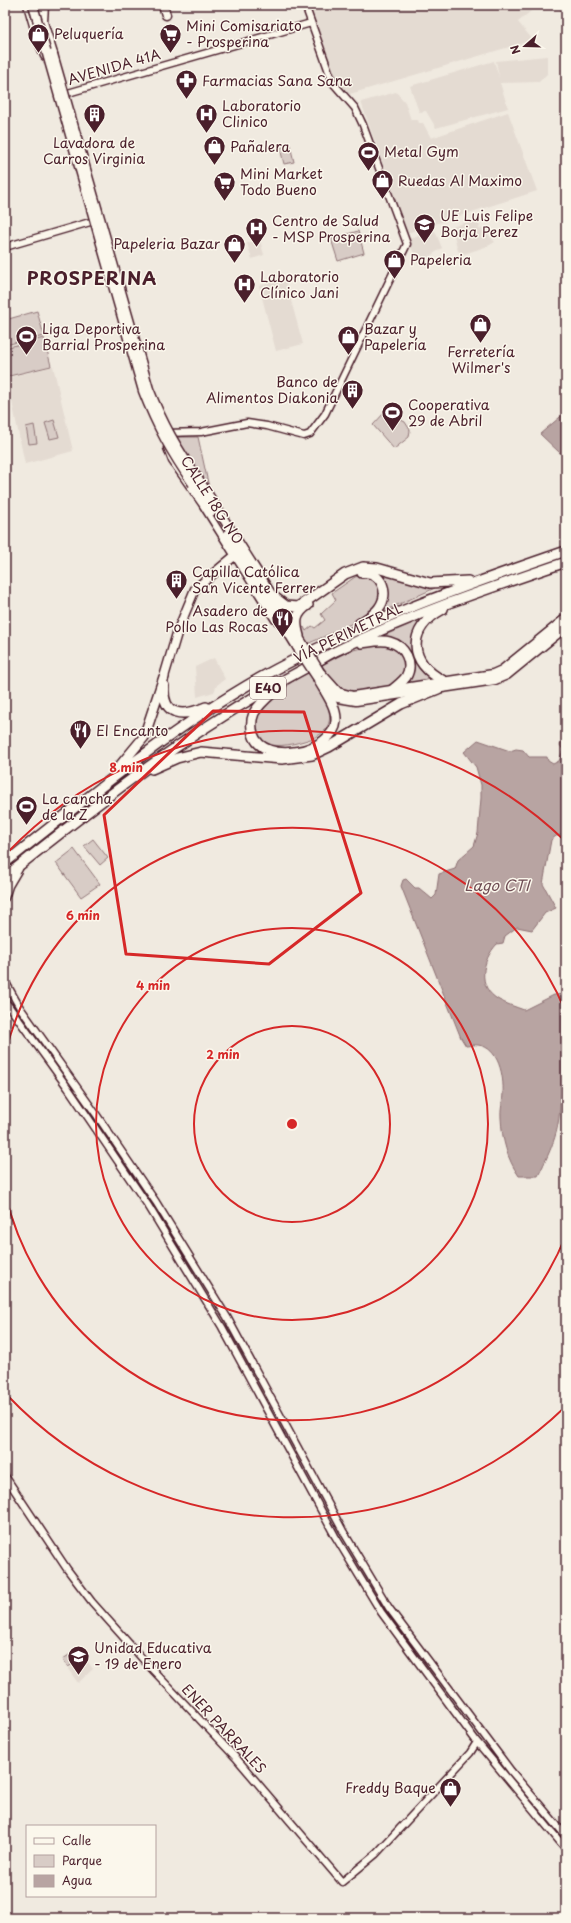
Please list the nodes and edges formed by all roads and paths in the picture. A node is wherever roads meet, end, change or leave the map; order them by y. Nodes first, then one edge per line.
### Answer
1 (28, 5) edge
2 (36, 5) edge
3 (43, 5) edge
4 (164, 5) edge
5 (305, 5) edge
6 (166, 14) dead end
7 (311, 23) junction
8 (40, 25) junction
9 (50, 68) junction
10 (62, 95) junction
11 (97, 220) junction
12 (5, 247) edge
13 (162, 434) junction
14 (196, 482) junction
15 (246, 544) dead end
16 (566, 551) edge
17 (236, 554) junction
18 (566, 562) edge
19 (510, 570) junction
20 (272, 594) junction
21 (470, 594) junction
22 (566, 618) edge
23 (566, 627) edge
24 (552, 634) junction
25 (344, 635) junction
26 (300, 642) junction
27 (337, 650) junction
28 (319, 676) junction
29 (164, 677) junction
30 (288, 677) junction
31 (454, 683) junction
32 (438, 689) junction
33 (392, 690) junction
34 (228, 698) junction
35 (132, 777) junction
36 (100, 788) junction
37 (32, 855) junction
38 (5, 863) edge
39 (5, 877) edge
40 (5, 898) edge
41 (5, 981) edge
42 (5, 1001) edge
43 (75, 1083) junction
44 (68, 1088) junction
45 (5, 1476) edge
46 (477, 1742) junction
47 (566, 1836) edge
48 (566, 1849) edge

1 - 9 main road, bridge
2 - 8 main road, bridge
3 - 8 street, CALLE 18G NO
3 - 14 main road, bridge
4 - 6 main road
5 - 7 street
7 - 10 street, AVENIDA 41A
7 - 13 street
8 - 9 main road, bridge
8 - 10 street, CALLE 18G NO
9 - 14 main road, bridge
10 - 11 street, CALLE 18G NO
11 - 12 street
11 - 13 street, CALLE 18G NO
13 - 17 street, CALLE 18G NO
14 - 17 main road
14 - 20 main road
15 - 20 main road
16 - 19 highway, VÍA PERIMETRAL / E40
17 - 26 main road
17 - 29 main road
18 - 21 highway, VÍA PERIMETRAL / E40
19 - 20 highway
19 - 25 highway, VÍA PERIMETRAL / E40
20 - 26 main road
21 - 27 highway, VÍA PERIMETRAL / E40
21 - 31 highway
22 - 24 main road
23 - 24 main road
24 - 31 main road
25 - 26 highway
25 - 34 highway, VÍA PERIMETRAL / E40
26 - 28 main road, bridge
27 - 30 highway, VÍA PERIMETRAL / E40
27 - 33 highway
28 - 30 highway
28 - 32 main road
28 - 33 main road
29 - 34 highway
29 - 36 highway
30 - 35 highway, VÍA PERIMETRAL / E40
31 - 32 main road
31 - 33 main road
32 - 35 highway
34 - 36 highway, VÍA PERIMETRAL / E40
35 - 37 highway, VÍA PERIMETRAL / E40
36 - 38 highway, VÍA PERIMETRAL / E40
37 - 39 highway, VÍA PERIMETRAL / E40
37 - 40 street
41 - 43 street
42 - 44 street
43 - 44 street
43 - 47 street
44 - 46 street
45 - 46 street, ENER PARRALES
46 - 48 street

